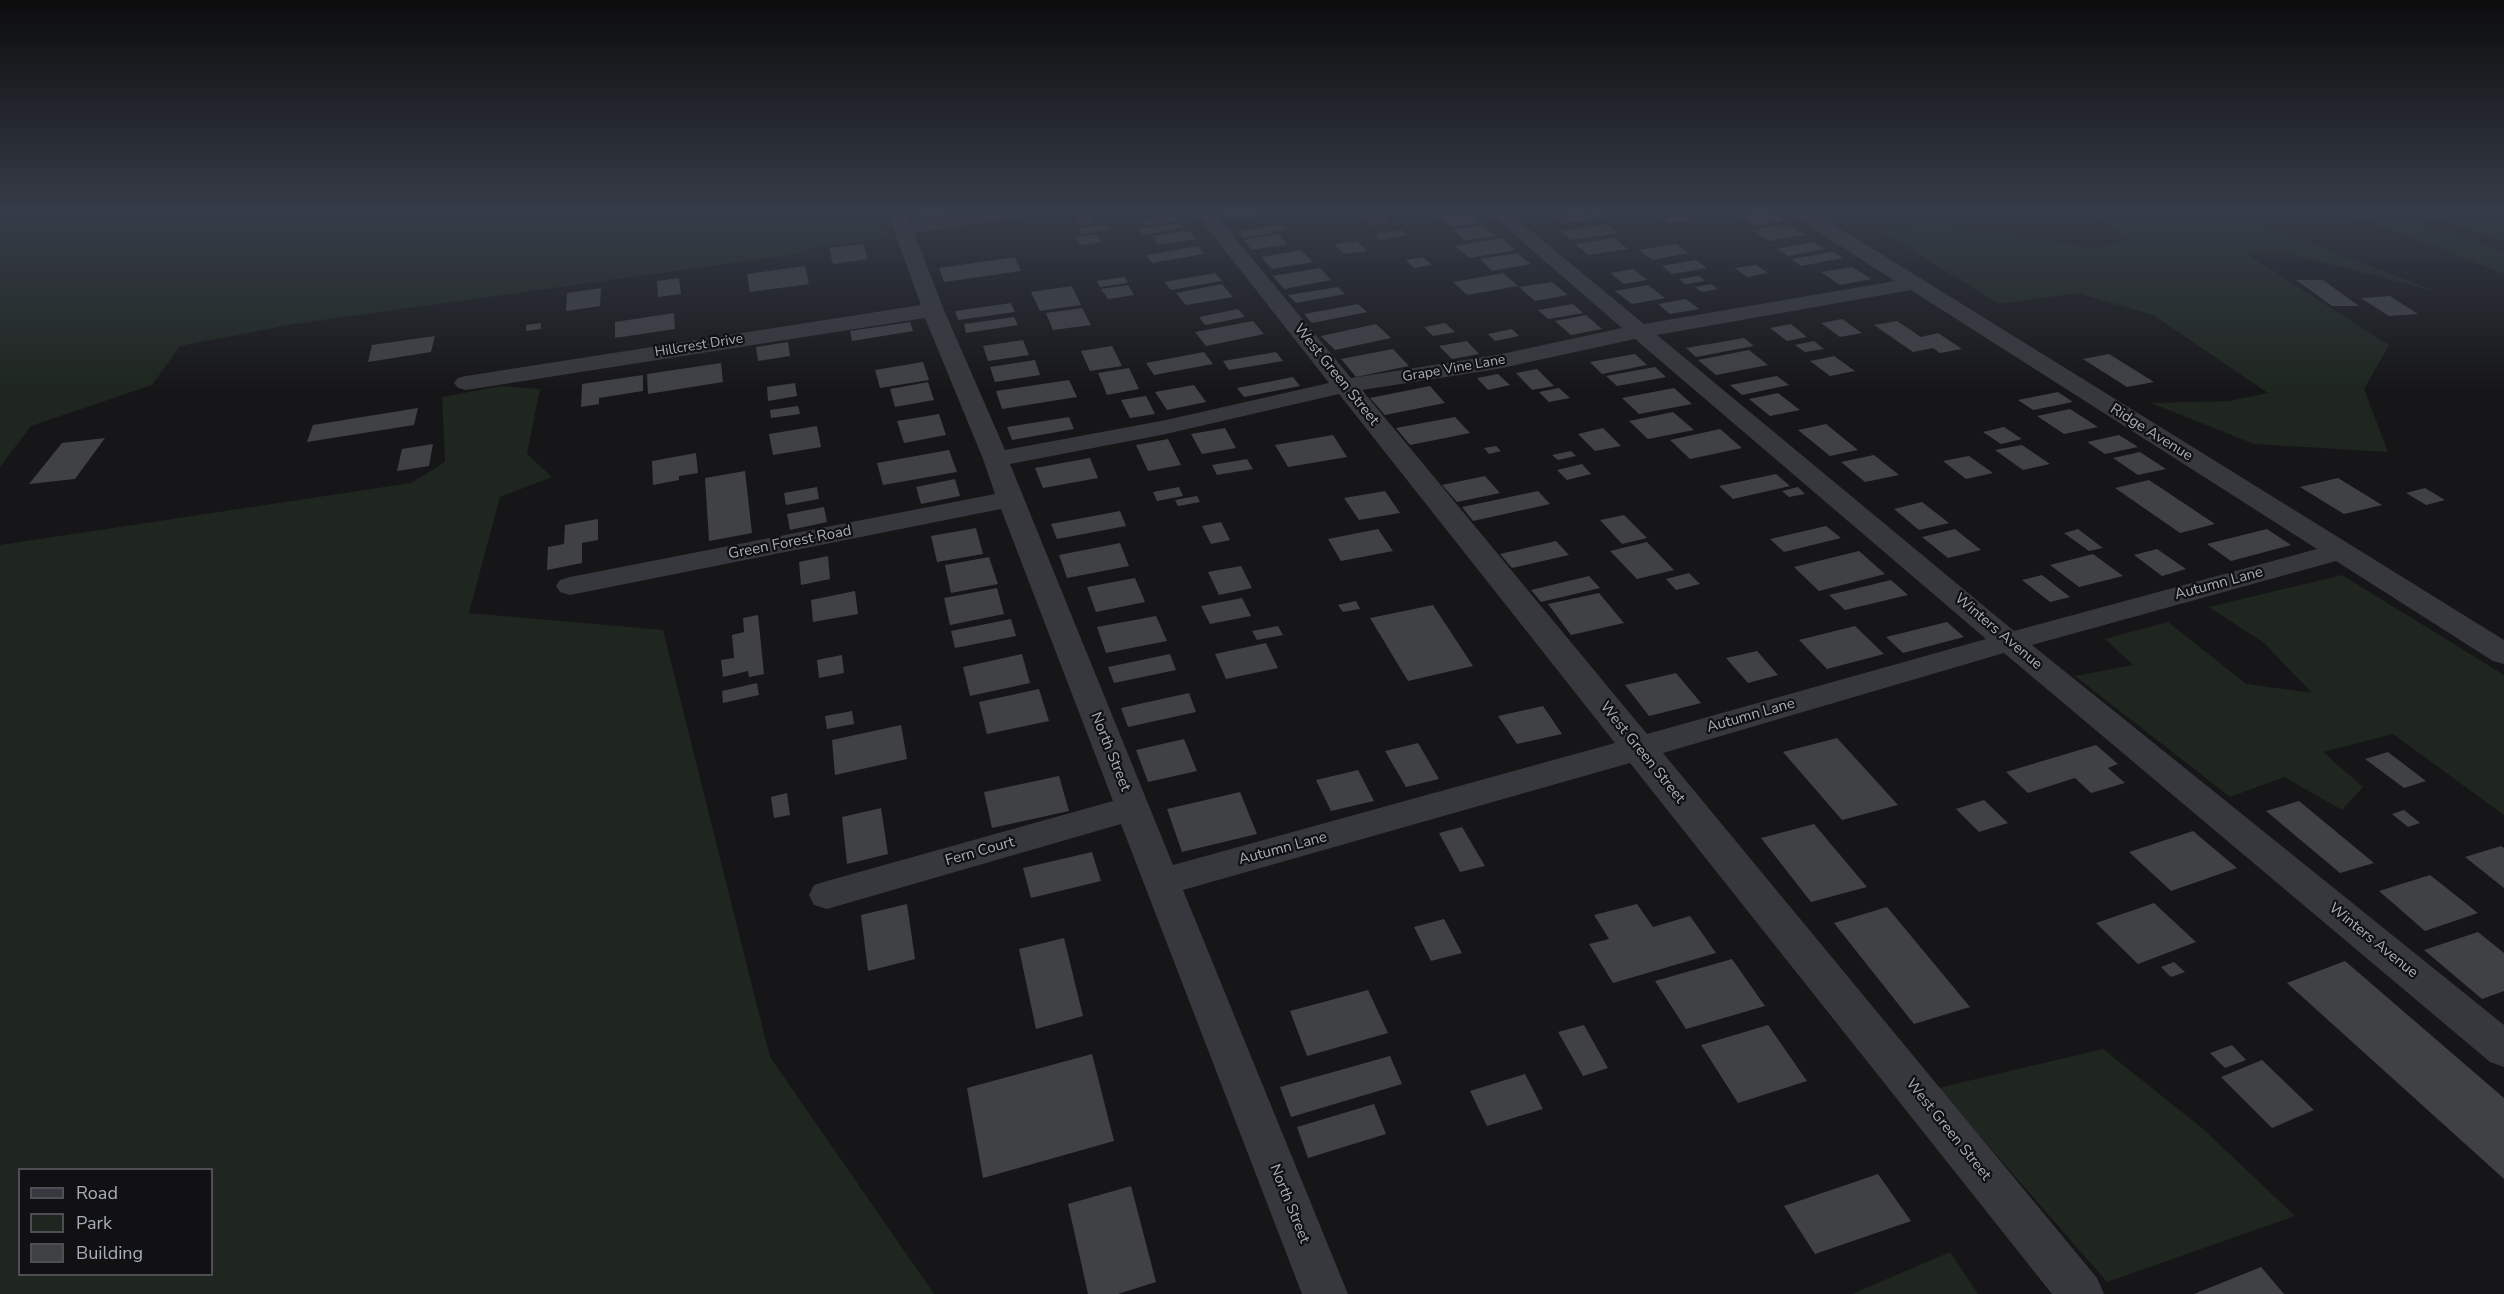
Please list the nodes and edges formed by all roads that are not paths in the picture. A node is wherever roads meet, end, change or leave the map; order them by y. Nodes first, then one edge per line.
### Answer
1 (918, 271) edge
2 (1252, 271) edge
3 (1569, 271) edge
4 (1892, 271) edge
5 (1912, 284) junction
6 (933, 310) junction
7 (1641, 331) junction
8 (466, 383) dead end
9 (1346, 386) junction
10 (996, 459) junction
11 (1010, 499) junction
12 (2340, 551) junction
13 (570, 586) dead end
14 (2009, 642) junction
15 (2504, 654) edge
16 (1638, 747) junction
17 (1132, 808) junction
18 (1161, 882) junction
19 (827, 895) dead end
20 (2504, 1049) edge
21 (1324, 1294) edge
22 (2081, 1294) edge

1 - 6 street, North Street
2 - 9 street, West Green Street
3 - 7 street, Winters Avenue
4 - 5 street, Ridge Avenue
5 - 7 street, Grape Vine Lane
5 - 12 street, Ridge Avenue
6 - 8 street, Hillcrest Drive
6 - 10 street, North Street
7 - 9 street, Grape Vine Lane
7 - 14 street, Winters Avenue
9 - 10 street, Grape Vine Lane
9 - 16 street, West Green Street
10 - 11 street, North Street
11 - 13 street, Green Forest Road
11 - 17 street, North Street
12 - 14 street, Autumn Lane
12 - 15 street, Ridge Avenue
14 - 16 street, Autumn Lane
14 - 20 street, Winters Avenue
16 - 18 street, Autumn Lane
16 - 22 street, West Green Street
17 - 18 street, North Street
17 - 19 street, Fern Court
18 - 21 street, North Street

